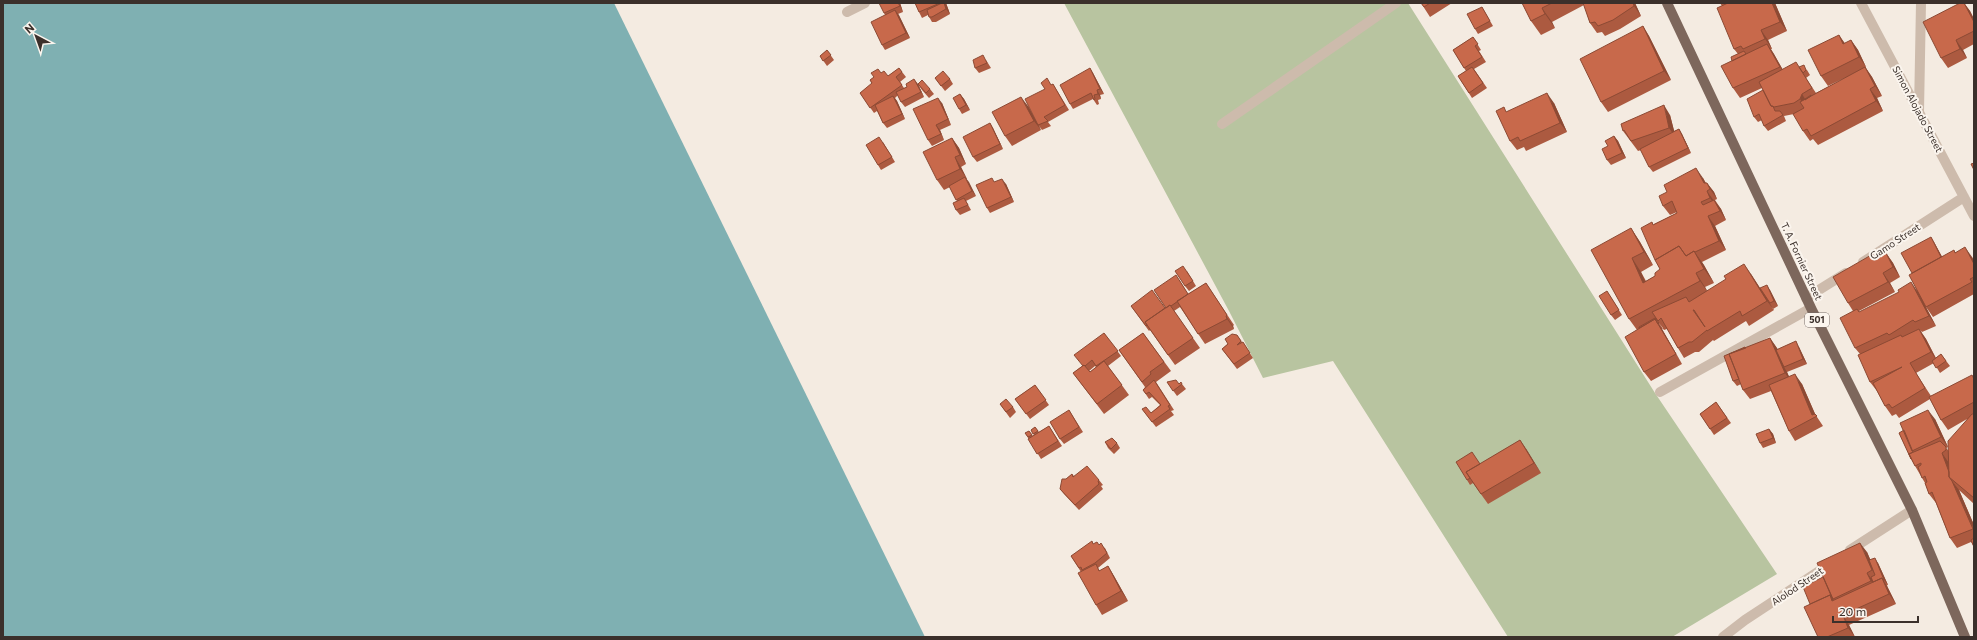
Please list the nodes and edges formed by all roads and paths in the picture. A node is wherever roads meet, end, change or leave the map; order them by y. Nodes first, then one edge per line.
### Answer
1 (865, 3) edge
2 (1396, 3) edge
3 (1667, 3) edge
4 (1861, 3) edge
5 (1921, 3) edge
6 (847, 12) dead end
7 (1919, 112) junction
8 (1222, 124) dead end
9 (1964, 197) junction
10 (1974, 216) edge
11 (1806, 298) junction
12 (1811, 308) junction
13 (1660, 392) dead end
14 (1912, 510) junction
15 (1723, 637) edge
16 (1965, 637) edge

1 - 6 street
2 - 8 street
3 - 11 main road, T. A. Fornier Street / 501
4 - 7 street, Simon Alojado Street
5 - 7 street
7 - 9 street, Simon Alojado Street
9 - 10 street, Simon Alojado Street
9 - 11 street, Gamo Street
11 - 12 main road, T. A. Fornier Street / 501
12 - 13 street
12 - 14 main road, T. A. Fornier Street / 501
14 - 15 street, Alolod Street
14 - 16 main road, T. A. Fornier Street / 501

